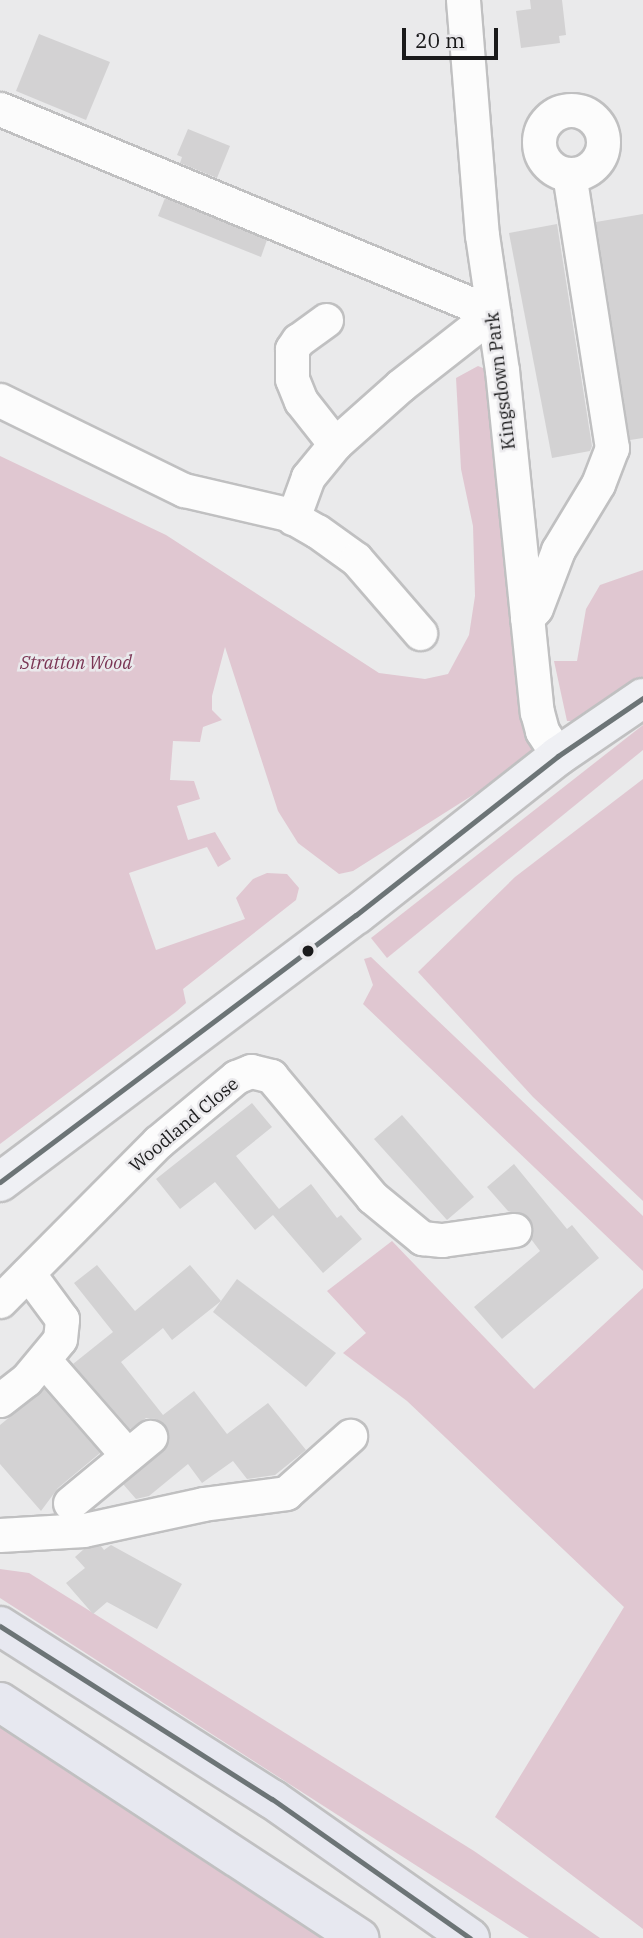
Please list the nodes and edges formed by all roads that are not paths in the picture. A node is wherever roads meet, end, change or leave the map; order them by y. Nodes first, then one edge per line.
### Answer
1 (463, 0) edge
2 (0, 109) edge
3 (569, 174) dead end
4 (493, 313) junction
5 (326, 320) dead end
6 (0, 400) edge
7 (335, 444) junction
8 (293, 518) junction
9 (527, 618) junction
10 (420, 633) dead end
11 (643, 698) edge
12 (558, 755) junction
13 (0, 1182) edge
14 (514, 1230) dead end
15 (28, 1273) junction
16 (0, 1301) edge
17 (45, 1362) junction
18 (0, 1400) edge
19 (349, 1436) dead end
20 (70, 1503) dead end
21 (0, 1535) edge
22 (0, 1626) edge
23 (0, 1702) edge
24 (359, 1938) edge
25 (470, 1938) edge

1 - 4 street, Kingsdown Park
2 - 4 street
3 - 9 street
4 - 7 street
4 - 9 street, Kingsdown Park
5 - 7 street
6 - 8 street
7 - 8 street
8 - 10 street
9 - 12 street, Kingsdown Park
11 - 12 main road
12 - 13 main road
14 - 15 street, Woodland Close
15 - 16 street, Woodland Close
15 - 17 street
17 - 18 street
17 - 20 street
19 - 21 street
22 - 25 highway
23 - 24 highway

